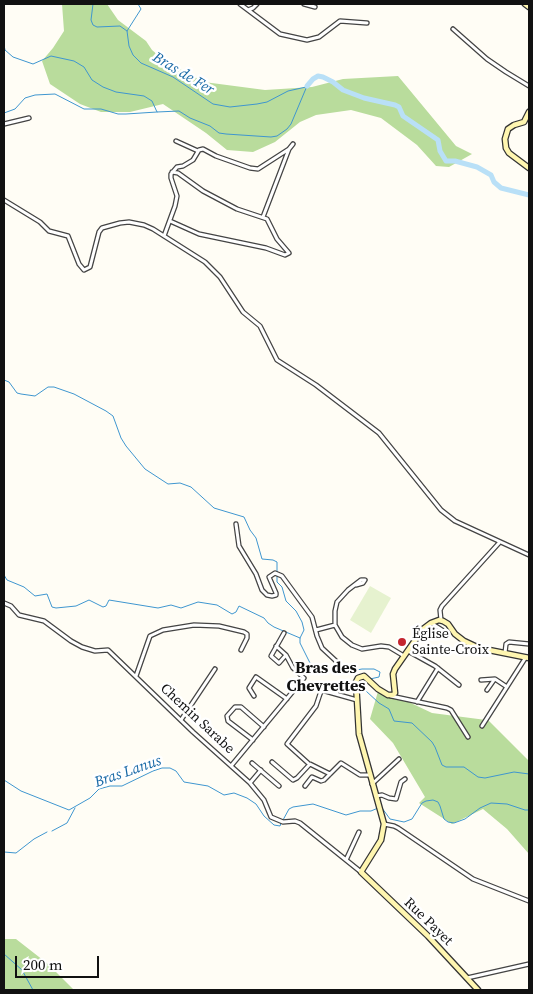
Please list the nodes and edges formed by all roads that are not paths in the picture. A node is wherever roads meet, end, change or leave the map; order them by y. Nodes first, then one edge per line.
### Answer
1 (240, 4) edge
2 (257, 4) edge
3 (304, 4) edge
4 (525, 4) edge
5 (315, 7) dead end
6 (529, 7) edge
7 (248, 10) junction
8 (367, 23) dead end
9 (453, 29) dead end
10 (529, 86) edge
11 (529, 112) edge
12 (29, 118) dead end
13 (4, 124) edge
14 (176, 140) dead end
15 (293, 144) dead end
16 (289, 149) junction
17 (198, 151) junction
18 (529, 168) edge
19 (172, 172) junction
20 (4, 200) edge
21 (263, 217) junction
22 (170, 221) junction
23 (164, 236) junction
24 (236, 524) dead end
25 (499, 542) junction
26 (529, 555) edge
27 (356, 585) dead end
28 (4, 603) edge
29 (441, 620) junction
30 (431, 623) junction
31 (335, 625) junction
32 (316, 630) junction
33 (442, 630) dead end
34 (284, 633) dead end
35 (529, 644) edge
36 (276, 646) junction
37 (240, 650) dead end
38 (408, 651) junction
39 (505, 654) junction
40 (286, 655) junction
41 (404, 656) junction
42 (528, 657) edge
43 (336, 661) dead end
44 (438, 668) junction
45 (215, 669) dead end
46 (136, 676) junction
47 (494, 679) junction
48 (481, 680) dead end
49 (459, 685) dead end
50 (507, 688) junction
51 (487, 690) dead end
52 (254, 696) dead end
53 (390, 696) junction
54 (287, 699) junction
55 (357, 700) junction
56 (418, 702) junction
57 (180, 720) junction
58 (482, 726) dead end
59 (264, 727) junction
60 (468, 736) dead end
61 (253, 740) junction
62 (399, 759) dead end
63 (272, 762) dead end
64 (252, 763) dead end
65 (308, 763) dead end
66 (231, 766) junction
67 (260, 770) junction
68 (330, 774) junction
69 (369, 775) junction
70 (405, 779) dead end
71 (250, 783) junction
72 (372, 784) junction
73 (279, 786) dead end
74 (305, 786) dead end
75 (376, 796) junction
76 (384, 824) junction
77 (360, 832) dead end
78 (346, 860) junction
79 (361, 872) junction
80 (529, 901) edge
81 (529, 964) edge
82 (467, 978) junction
83 (478, 990) edge

1 - 7 street
2 - 7 street
3 - 5 street
4 - 6 main road
7 - 8 street
9 - 10 street
11 - 18 main road
12 - 13 street
14 - 17 street
15 - 16 street
16 - 17 street
16 - 21 street
17 - 19 street
19 - 21 street
19 - 22 street
20 - 23 street
21 - 22 street
22 - 23 street
23 - 25 street
24 - 32 street
25 - 26 street
25 - 29 street
27 - 31 street
28 - 46 street, Chemin Sarabe
29 - 30 main road
29 - 39 main road
30 - 33 street
30 - 38 main road
31 - 32 street
31 - 41 street
32 - 43 street
34 - 36 street
35 - 39 street
36 - 40 street
36 - 40 street
37 - 46 street
38 - 41 main road
38 - 44 street
39 - 42 main road
40 - 54 street
41 - 53 main road
42 - 50 street
44 - 49 street
44 - 56 street
45 - 57 street
46 - 57 street, Chemin Sarabe
47 - 48 street
47 - 50 street
47 - 51 street
50 - 58 street
52 - 54 street
53 - 55 main road
53 - 56 street
54 - 59 street
55 - 65 street
55 - 69 main road
56 - 60 street
57 - 66 street, Chemin Sarabe
59 - 61 street
59 - 61 street
61 - 66 street
62 - 72 street
63 - 68 street
64 - 67 street
66 - 71 street, Chemin Sarabe
67 - 71 street
67 - 73 street
68 - 69 street
68 - 74 street
69 - 72 main road
70 - 75 street
71 - 78 street, Chemin Sarabe
72 - 75 main road
75 - 76 main road
76 - 79 main road
76 - 80 street
77 - 78 street
78 - 79 street, Chemin Sarabe
79 - 82 main road, Rue Payet
81 - 82 street
82 - 83 main road, Rue Payet

